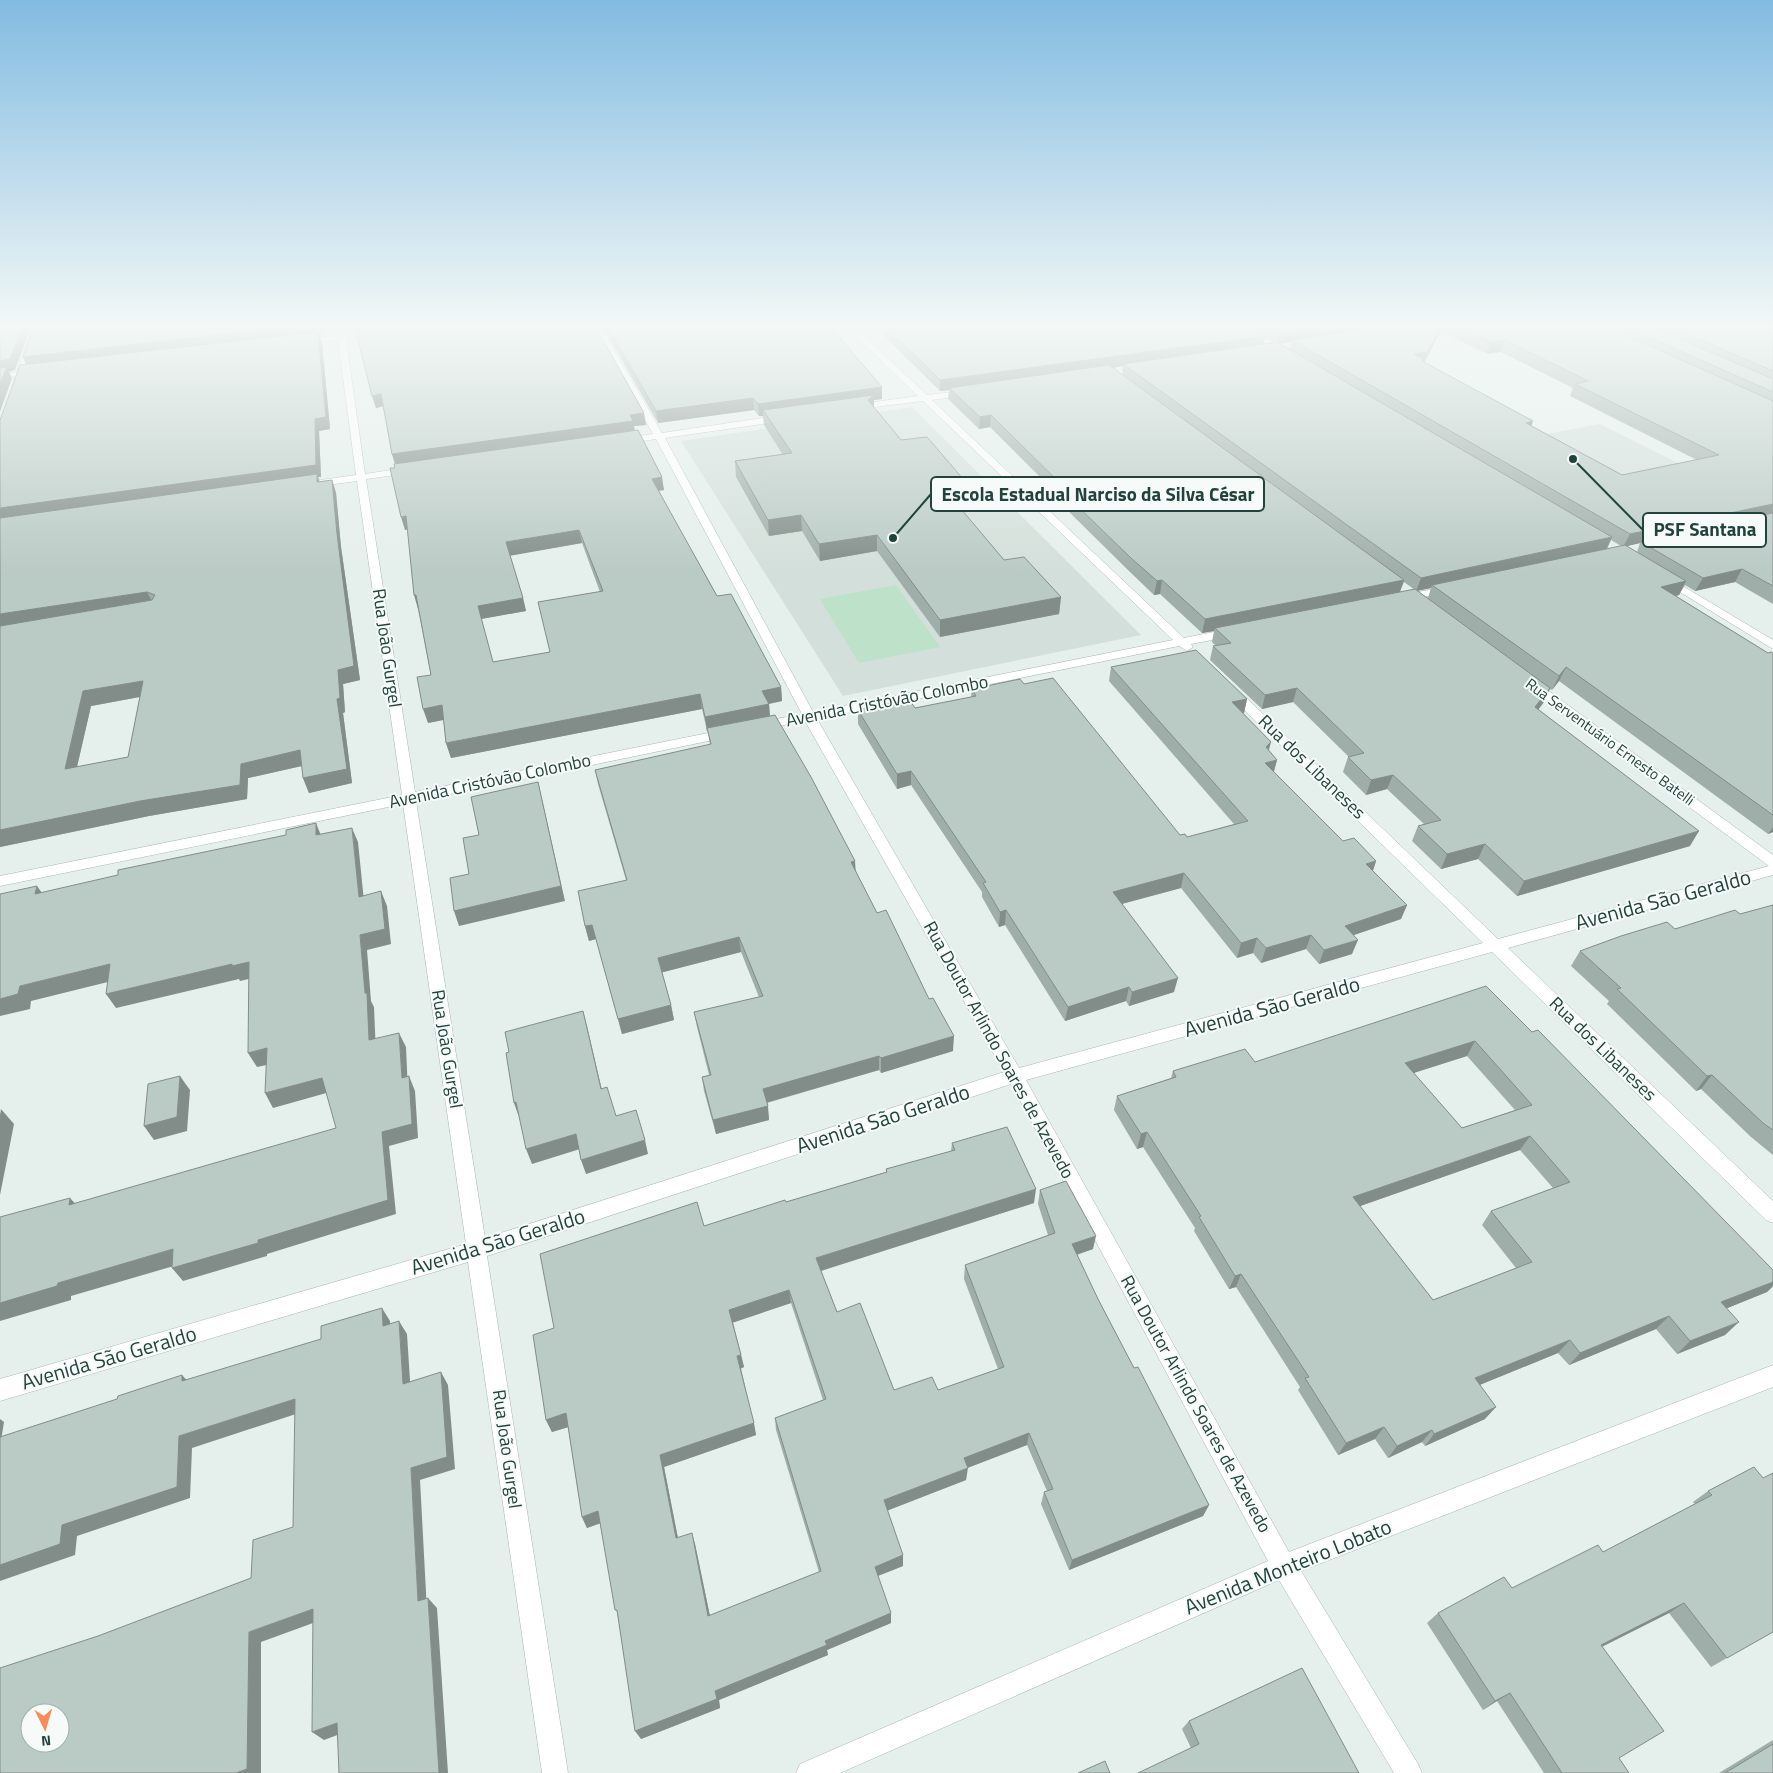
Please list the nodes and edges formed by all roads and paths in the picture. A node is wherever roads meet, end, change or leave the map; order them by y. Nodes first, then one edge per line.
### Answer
1 (351, 407) edge
2 (642, 407) edge
3 (862, 407) edge
4 (935, 407) edge
5 (846, 409) edge
6 (797, 416) edge
7 (659, 436) junction
8 (611, 442) edge
9 (419, 469) edge
10 (361, 477) junction
11 (303, 485) edge
12 (1656, 573) edge
13 (1396, 585) edge
14 (1460, 587) edge
15 (1412, 597) junction
16 (1393, 600) edge
17 (1428, 608) edge
18 (1249, 629) edge
19 (1182, 643) junction
20 (1773, 645) edge
21 (1196, 656) edge
22 (1524, 679) edge
23 (1225, 684) edge
24 (809, 716) junction
25 (409, 798) junction
26 (1773, 862) edge
27 (1773, 870) edge
28 (0, 881) edge
29 (1497, 945) junction
30 (1015, 1076) junction
31 (1773, 1214) edge
32 (478, 1250) junction
33 (1773, 1376) edge
34 (0, 1390) edge
35 (1284, 1566) junction
36 (555, 1773) edge
37 (809, 1773) edge
38 (1409, 1773) edge

1 - 10 street, Rua João Gurgel
2 - 7 street, Rua Doutor Arlindo Soares de Azevedo
3 - 5 street
4 - 19 street
6 - 7 street
7 - 8 street
7 - 24 street, Rua Doutor Arlindo Soares de Azevedo
9 - 10 street
10 - 11 street
10 - 25 street, Rua João Gurgel
12 - 20 street
13 - 15 street
14 - 15 street
15 - 16 street
15 - 17 street
18 - 19 street, Avenida Cristóvão Colombo
19 - 21 street
19 - 24 street, Avenida Cristóvão Colombo
22 - 26 street, Rua Serventuário Ernesto Batelli
23 - 29 street, Rua dos Libaneses
24 - 25 street, Avenida Cristóvão Colombo
24 - 30 street, Rua Doutor Arlindo Soares de Azevedo
25 - 28 street, Avenida Cristóvão Colombo
25 - 32 street, Rua João Gurgel
27 - 29 street, Avenida São Geraldo
29 - 30 street, Avenida São Geraldo
29 - 31 street, Rua dos Libaneses
30 - 32 street, Avenida São Geraldo
30 - 35 street, Rua Doutor Arlindo Soares de Azevedo
32 - 34 street, Avenida São Geraldo
32 - 36 street, Rua João Gurgel
33 - 35 street, Avenida Monteiro Lobato
35 - 37 street, Avenida Monteiro Lobato
35 - 38 street, Rua Doutor Arlindo Soares de Azevedo

